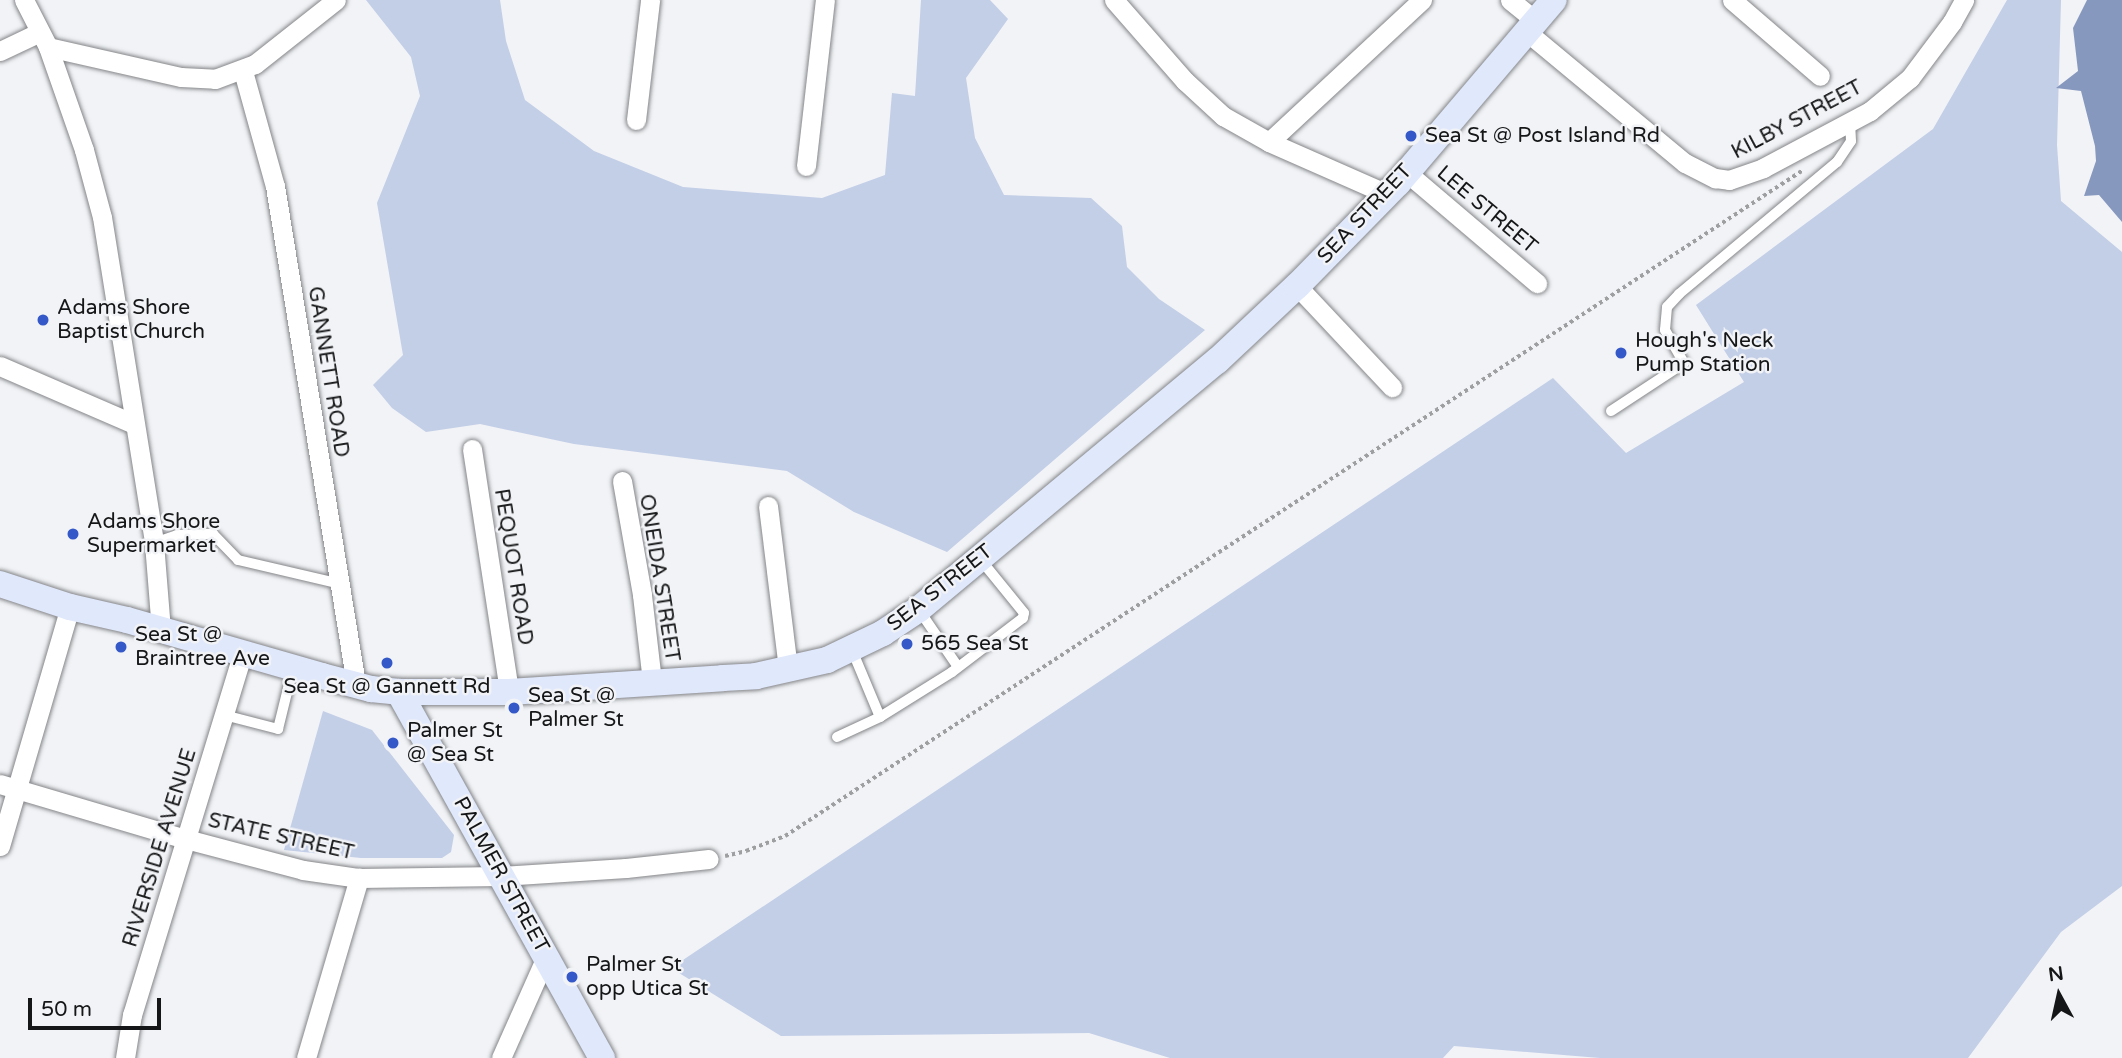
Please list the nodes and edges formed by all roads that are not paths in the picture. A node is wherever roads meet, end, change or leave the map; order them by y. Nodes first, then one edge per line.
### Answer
1 (24, 0) edge
2 (336, 0) edge
3 (650, 0) edge
4 (825, 0) edge
5 (1114, 0) edge
6 (1422, 0) edge
7 (1510, 0) edge
8 (1554, 0) edge
9 (1732, 0) edge
10 (1964, 0) edge
11 (1532, 26) junction
12 (44, 40) junction
13 (0, 51) edge
14 (243, 71) junction
15 (1820, 76) dead end
16 (636, 120) dead end
17 (1850, 123) junction
18 (1269, 142) junction
19 (806, 166) dead end
20 (1406, 172) junction
21 (1387, 194) junction
22 (1537, 284) dead end
23 (1297, 286) junction
24 (0, 366) edge
25 (1392, 387) dead end
26 (1611, 411) dead end
27 (134, 424) junction
28 (472, 449) dead end
29 (622, 481) dead end
30 (768, 506) dead end
31 (154, 543) junction
32 (980, 558) junction
33 (0, 584) edge
34 (340, 584) junction
35 (69, 607) junction
36 (919, 610) junction
37 (161, 630) junction
38 (851, 649) junction
39 (243, 653) junction
40 (958, 667) junction
41 (293, 668) junction
42 (788, 669) junction
43 (652, 682) junction
44 (356, 684) junction
45 (399, 692) junction
46 (509, 692) junction
47 (225, 715) junction
48 (880, 718) junction
49 (837, 737) dead end
50 (9, 786) edge
51 (186, 839) junction
52 (0, 846) edge
53 (709, 859) road end
54 (501, 876) junction
55 (359, 878) junction
56 (546, 957) junction
57 (125, 1058) edge
58 (306, 1058) edge
59 (501, 1058) edge
60 (601, 1058) edge

1 - 12 street
2 - 14 street
3 - 16 street
4 - 19 street
5 - 18 street
6 - 18 street
7 - 11 street, KILBY STREET
8 - 11 main road, SEA STREET
9 - 15 street
10 - 17 street, KILBY STREET
11 - 17 street, KILBY STREET
11 - 20 main road, SEA STREET
12 - 13 street
12 - 14 street
12 - 27 street
14 - 34 street, GANNETT ROAD
17 - 26 lane
18 - 21 street
20 - 21 main road, SEA STREET
20 - 22 street, LEE STREET
21 - 23 main road, SEA STREET
23 - 25 street
23 - 32 main road, SEA STREET
24 - 27 street
27 - 31 street
28 - 46 street, PEQUOT ROAD
29 - 43 street, ONEIDA STREET
30 - 42 street
31 - 34 lane
31 - 37 street
32 - 36 main road, SEA STREET
32 - 40 lane
33 - 35 main road, SEA STREET
34 - 44 street, GANNETT ROAD
35 - 37 main road, SEA STREET
35 - 50 street
36 - 38 main road, SEA STREET
36 - 40 lane
37 - 39 main road, SEA STREET
38 - 42 main road, SEA STREET
38 - 48 lane
39 - 41 main road, SEA STREET
39 - 47 street, RIVERSIDE AVENUE
40 - 48 lane
41 - 44 main road, SEA STREET
41 - 47 lane
42 - 43 main road, SEA STREET
43 - 46 main road, SEA STREET
44 - 45 main road, SEA STREET
45 - 46 main road, SEA STREET
45 - 54 main road, PALMER STREET
47 - 51 street, RIVERSIDE AVENUE
48 - 49 lane
50 - 51 street, STATE STREET
50 - 52 street
51 - 55 street, STATE STREET
51 - 57 street, RIVERSIDE AVENUE
53 - 54 street, STATE STREET
54 - 55 street, STATE STREET
54 - 56 main road, PALMER STREET
55 - 58 street
56 - 59 street
56 - 60 main road, PALMER STREET

